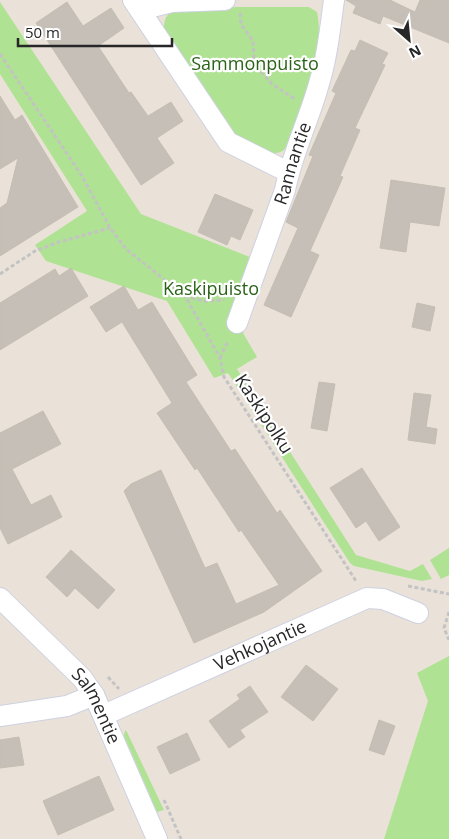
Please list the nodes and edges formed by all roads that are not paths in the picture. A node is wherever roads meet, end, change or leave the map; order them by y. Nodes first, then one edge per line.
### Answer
1 (334, 0) edge
2 (232, 4) edge
3 (137, 5) edge
4 (288, 172) junction
5 (237, 323) dead end
6 (0, 598) edge
7 (418, 613) dead end
8 (94, 695) junction
9 (104, 715) junction
10 (0, 716) edge
11 (157, 839) edge

1 - 4 street, Rannantie
2 - 3 street
3 - 4 street
4 - 5 street, Rannantie
6 - 8 street, Salmentie
7 - 9 street, Vehkojantie
8 - 9 street, Salmentie
8 - 10 street
9 - 11 street, Salmentie

